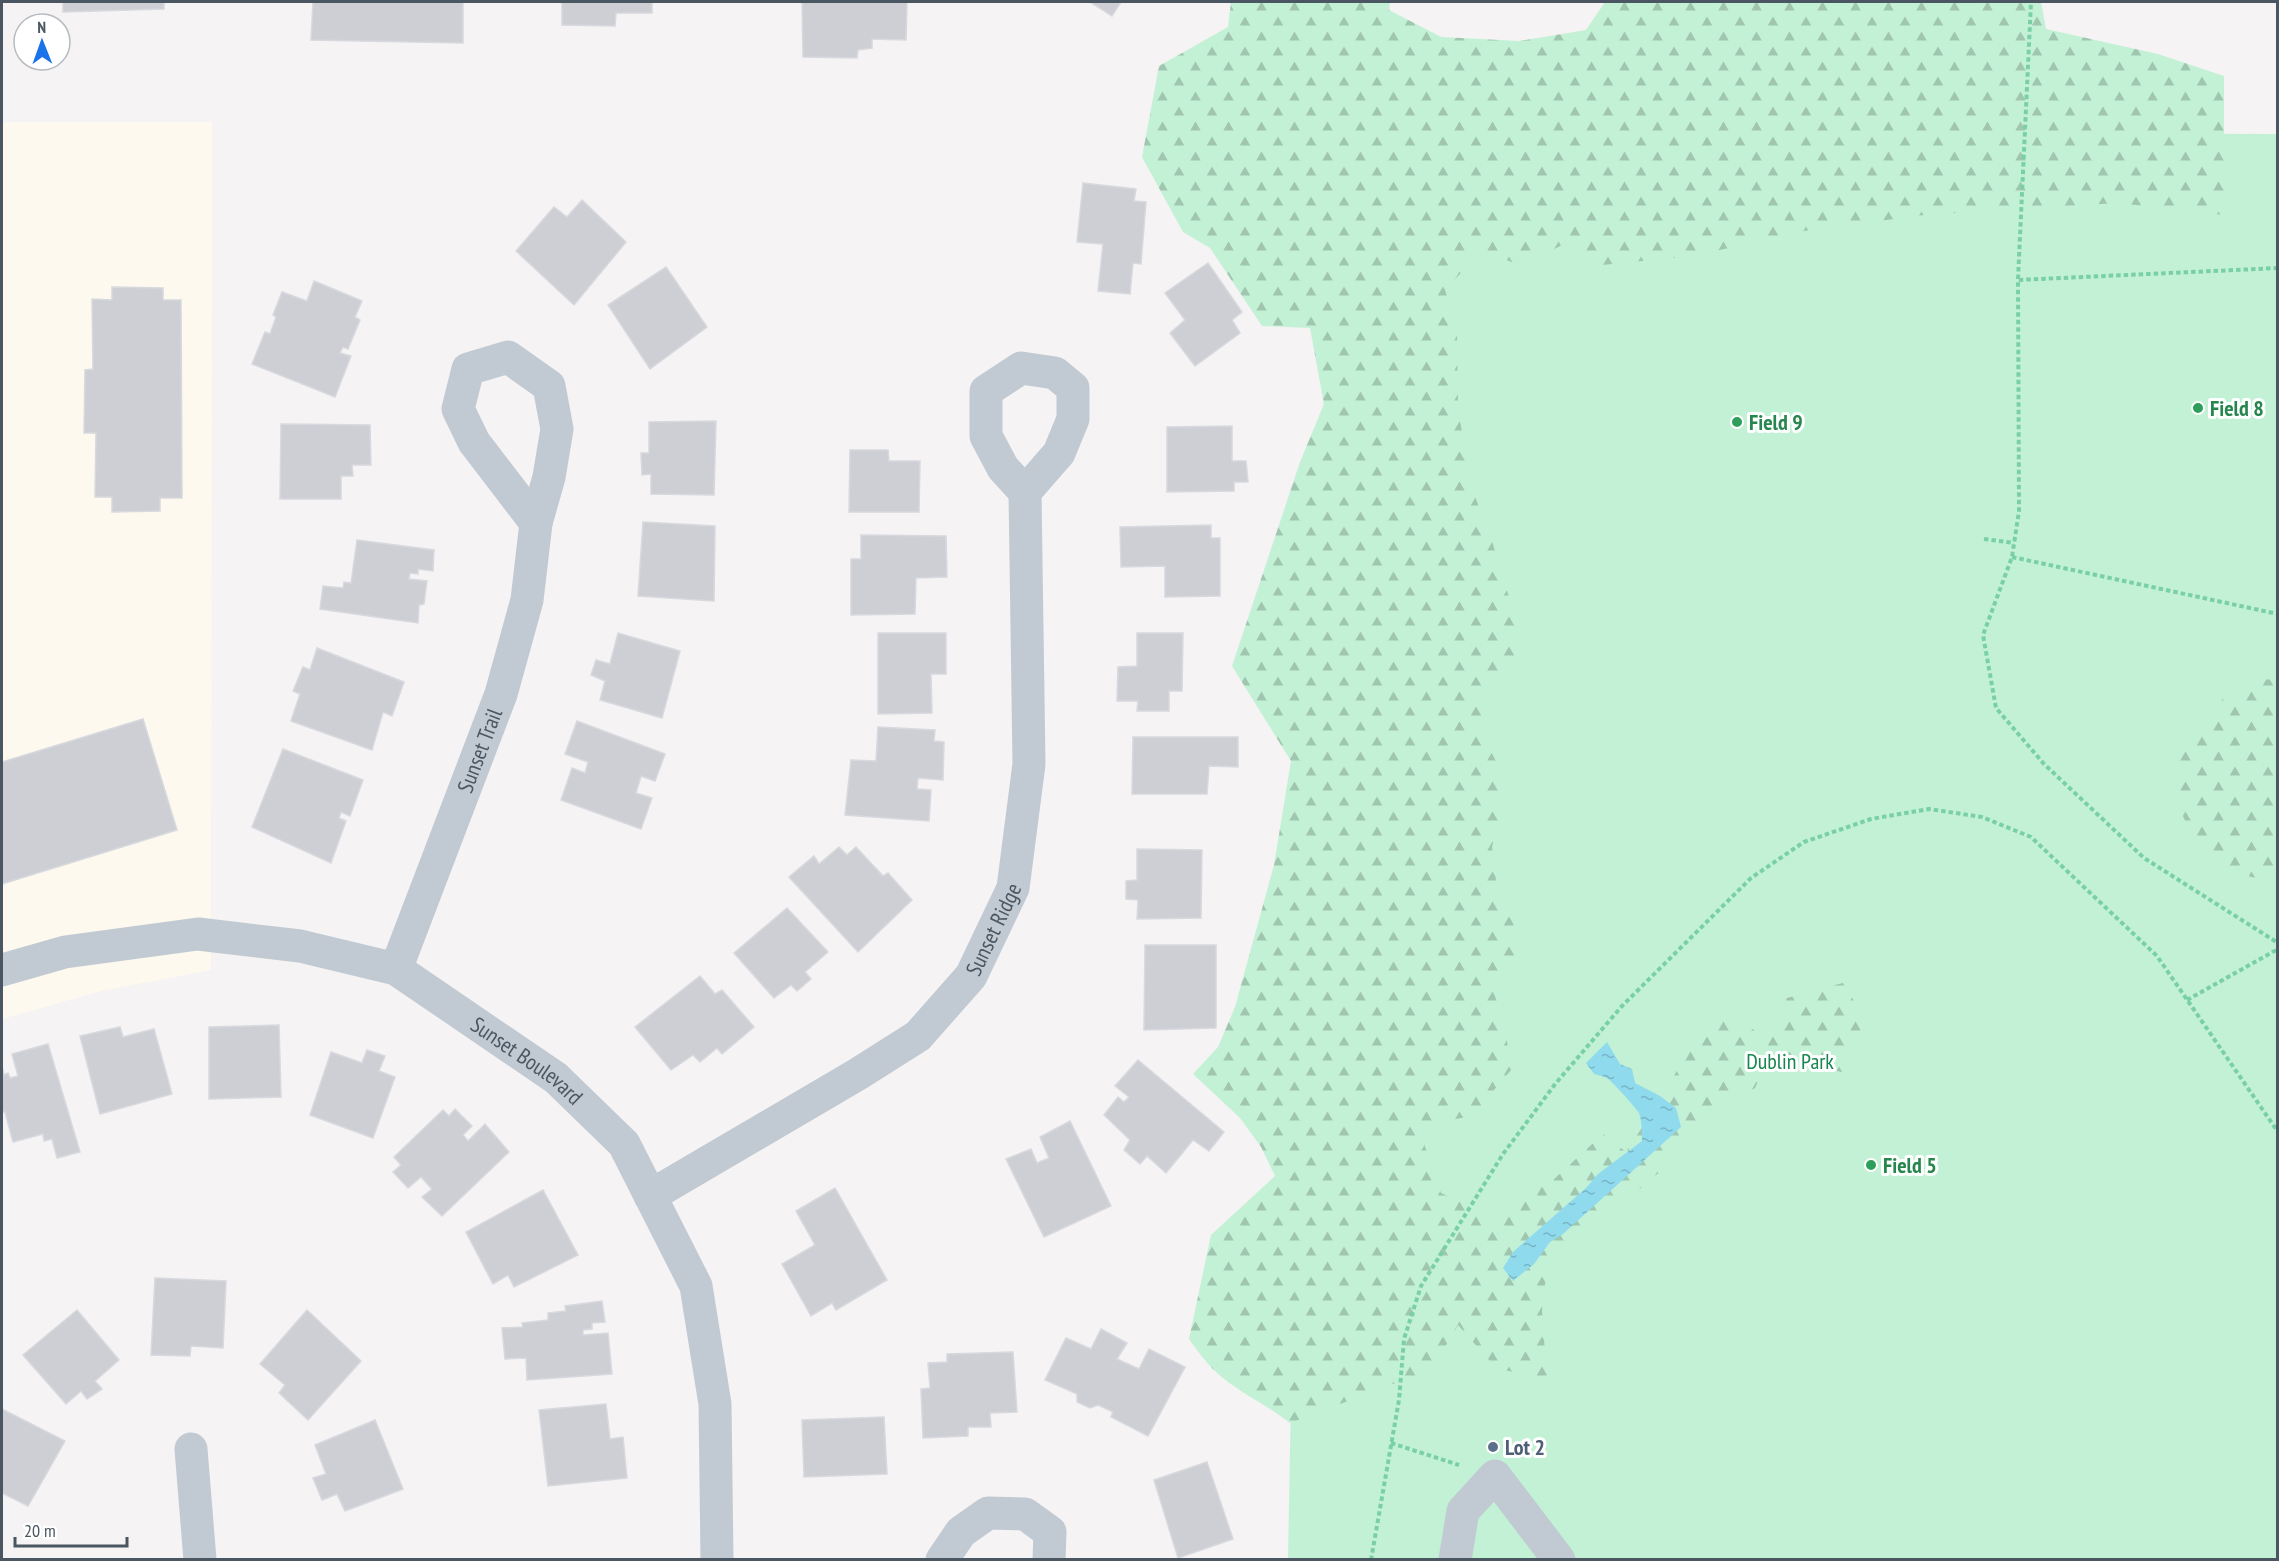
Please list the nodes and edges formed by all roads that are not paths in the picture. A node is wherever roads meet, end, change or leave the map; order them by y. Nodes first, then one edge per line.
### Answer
1 (1025, 492) dead end
2 (536, 523) dead end
3 (2, 969) edge
4 (396, 969) junction
5 (650, 1196) junction
6 (191, 1449) dead end
7 (200, 1560) edge
8 (717, 1560) edge
9 (942, 1560) edge
10 (1049, 1560) edge
11 (1455, 1560) edge
12 (1559, 1560) edge

1 - 5 street, Sunset Ridge
2 - 4 street, Sunset Trail
3 - 4 street, Sunset Boulevard
4 - 5 street, Sunset Boulevard
5 - 8 street, Sunset Boulevard
6 - 7 street
9 - 10 street
11 - 12 street

